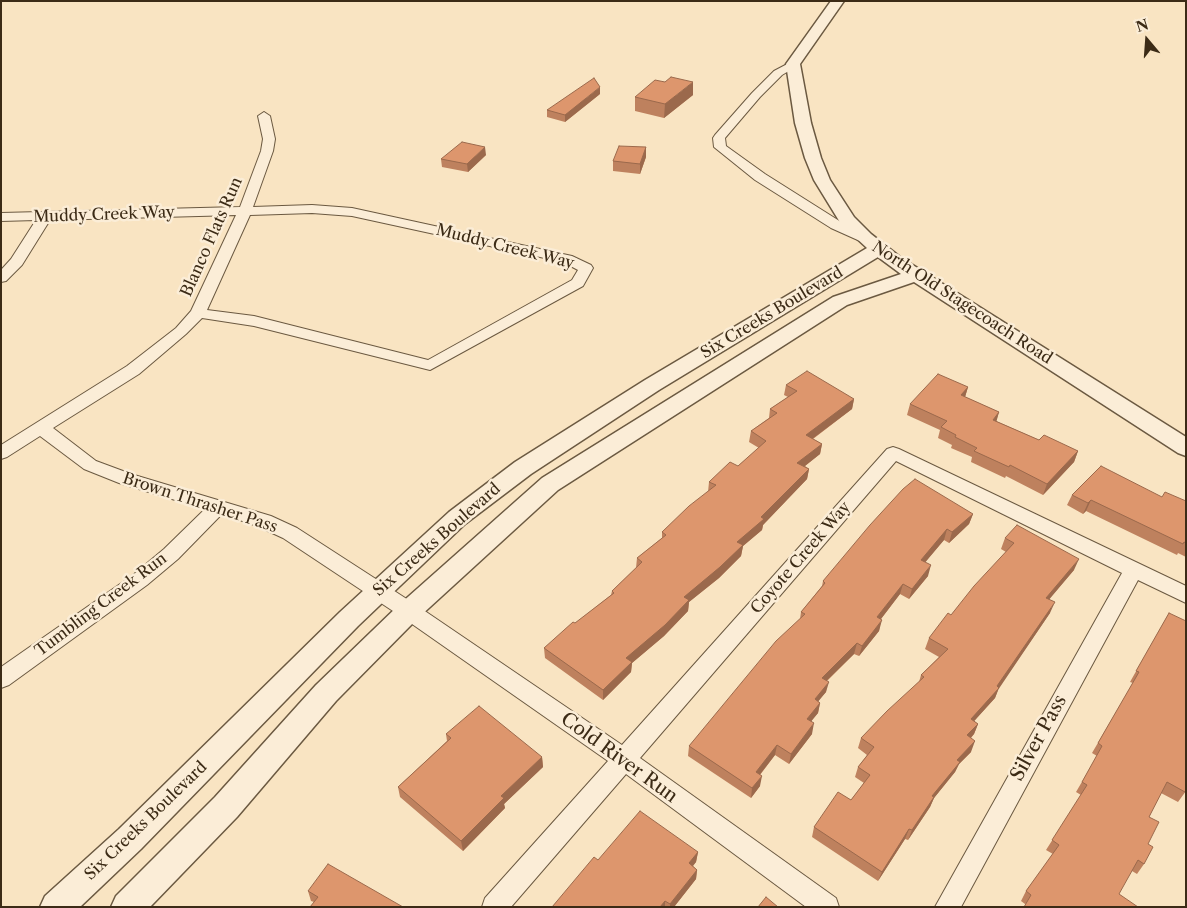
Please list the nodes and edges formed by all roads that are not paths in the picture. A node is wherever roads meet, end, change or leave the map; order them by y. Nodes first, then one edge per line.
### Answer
1 (838, 1) edge
2 (793, 64) junction
3 (264, 116) dead end
4 (245, 211) junction
5 (46, 216) junction
6 (1, 217) edge
7 (871, 244) junction
8 (916, 275) junction
9 (1, 278) edge
10 (198, 313) junction
11 (42, 429) junction
12 (1186, 448) edge
13 (1, 453) edge
14 (220, 506) junction
15 (1133, 571) junction
16 (379, 591) junction
17 (1186, 595) edge
18 (409, 611) junction
19 (1, 679) edge
20 (625, 760) junction
21 (56, 907) edge
22 (127, 907) edge
23 (494, 907) edge
24 (827, 907) edge
25 (947, 907) edge

1 - 2 street
2 - 7 street, North Old Stagecoach Road
2 - 7 street
3 - 4 street, Blanco Flats Run
4 - 5 street, Muddy Creek Way
4 - 10 street, Blanco Flats Run
4 - 10 street, Muddy Creek Way
5 - 6 street, Muddy Creek Way
5 - 9 street
7 - 8 street, North Old Stagecoach Road
7 - 16 street, Six Creeks Boulevard
8 - 12 street, North Old Stagecoach Road
8 - 18 street, Six Creeks Boulevard
10 - 11 street, Blanco Flats Run
11 - 13 street, Blanco Flats Run
11 - 14 street, Brown Thrasher Pass
14 - 16 street, Brown Thrasher Pass
14 - 19 street, Tumbling Creek Run
15 - 17 street, Coyote Creek Way
15 - 20 street, Coyote Creek Way
15 - 25 street, Silver Pass
16 - 18 street, Brown Thrasher Pass
16 - 21 street, Six Creeks Boulevard
18 - 20 street, Cold River Run
18 - 22 street, Six Creeks Boulevard
20 - 23 street, Coyote Creek Way
20 - 24 street, Cold River Run

